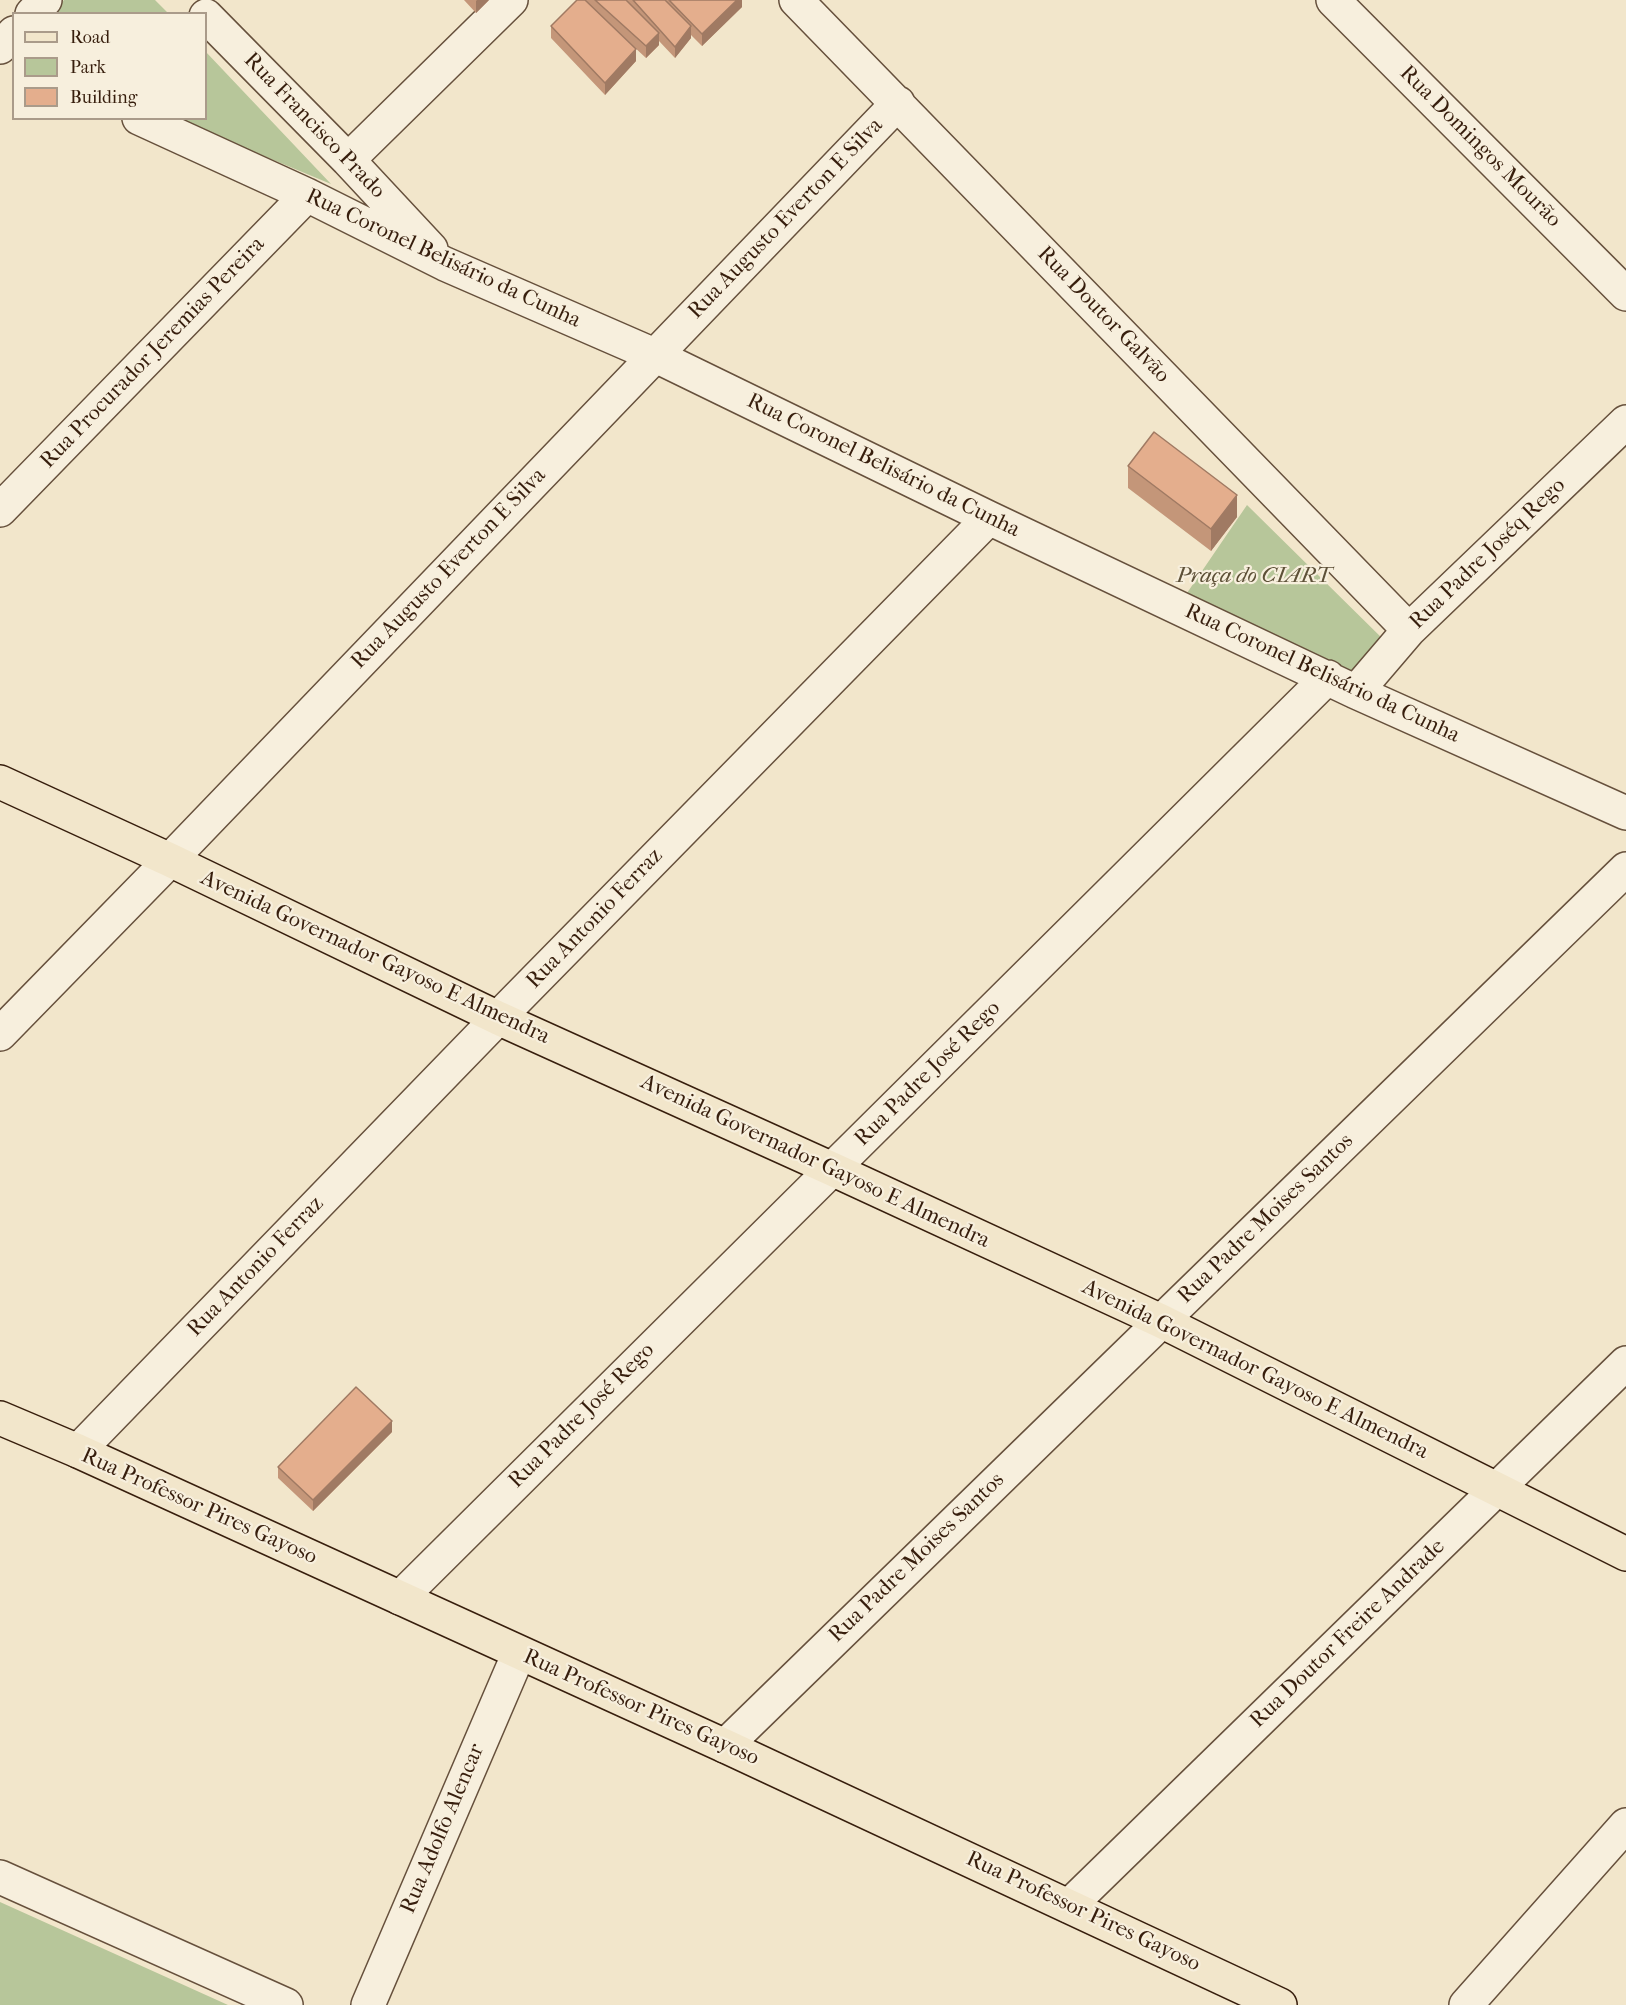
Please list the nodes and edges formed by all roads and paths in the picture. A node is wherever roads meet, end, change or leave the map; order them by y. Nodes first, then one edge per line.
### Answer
1 (45, 0) edge
2 (190, 0) edge
3 (511, 0) edge
4 (796, 0) edge
5 (1334, 0) edge
6 (34, 12) edge
7 (201, 12) edge
8 (207, 18) edge
9 (12, 35) edge
10 (0, 47) edge
11 (898, 104) junction
12 (143, 120) edge
13 (348, 160) junction
14 (307, 195) junction
15 (445, 264) junction
16 (1626, 294) edge
17 (654, 355) junction
18 (1626, 422) edge
19 (0, 510) edge
20 (989, 518) junction
21 (1409, 630) junction
22 (1342, 685) junction
23 (0, 782) edge
24 (1626, 813) edge
25 (170, 860) junction
26 (1626, 869) edge
27 (498, 1018) junction
28 (0, 1034) edge
29 (832, 1169) junction
30 (1161, 1321) junction
31 (1626, 1363) edge
32 (0, 1418) edge
33 (78, 1451) junction
34 (1497, 1489) junction
35 (1626, 1554) edge
36 (400, 1598) junction
37 (519, 1653) junction
38 (725, 1746) junction
39 (1626, 1825) edge
40 (0, 1877) edge
41 (1070, 1906) junction
42 (286, 2005) edge
43 (368, 2005) edge
44 (1280, 2005) edge
45 (1466, 2005) edge

1 - 6 street
2 - 7 street, Rua Francisco Prado
3 - 13 street
4 - 11 street, Rua Doutor Galvão
5 - 16 street, Rua Domingos Mourão
8 - 13 street, Rua Francisco Prado
9 - 10 street
11 - 17 street, Rua Augusto Everton E Silva
11 - 21 street, Rua Doutor Galvão
12 - 14 street, Rua Coronel Belisário da Cunha
13 - 15 street, Rua Francisco Prado
14 - 15 street, Rua Coronel Belisário da Cunha
14 - 19 street, Rua Procurador Jeremias Pereira
15 - 17 street, Rua Coronel Belisário da Cunha
17 - 20 street, Rua Coronel Belisário da Cunha
17 - 25 street, Rua Augusto Everton E Silva
18 - 21 street, Rua Padre Joséq Rego
20 - 22 street, Rua Coronel Belisário da Cunha
20 - 27 street, Rua Antonio Ferraz
21 - 22 street, Rua Padre Joséq Rego
22 - 24 street, Rua Coronel Belisário da Cunha
22 - 29 street, Rua Padre José Rego
23 - 25 main road, Avenida Governador Gayoso E Almendra
25 - 27 main road, Avenida Governador Gayoso E Almendra
25 - 28 street, Rua Augusto Everton E Silva
26 - 30 street, Rua Padre Moises Santos
27 - 29 main road, Avenida Governador Gayoso E Almendra
27 - 33 street, Rua Antonio Ferraz
29 - 30 main road, Avenida Governador Gayoso E Almendra
29 - 36 street, Rua Padre José Rego
30 - 34 main road, Avenida Governador Gayoso E Almendra
30 - 38 street, Rua Padre Moises Santos
31 - 34 street, Rua Doutor Freire Andrade
32 - 33 main road, Rua Professor Pires Gayoso
33 - 36 main road, Rua Professor Pires Gayoso
34 - 35 main road, Avenida Governador Gayoso E Almendra
34 - 41 street, Rua Doutor Freire Andrade
36 - 37 main road, Rua Professor Pires Gayoso
37 - 38 main road, Rua Professor Pires Gayoso
37 - 43 street, Rua Adolfo Alencar
38 - 41 main road, Rua Professor Pires Gayoso
39 - 45 street
40 - 42 street
41 - 44 main road, Rua Professor Pires Gayoso

